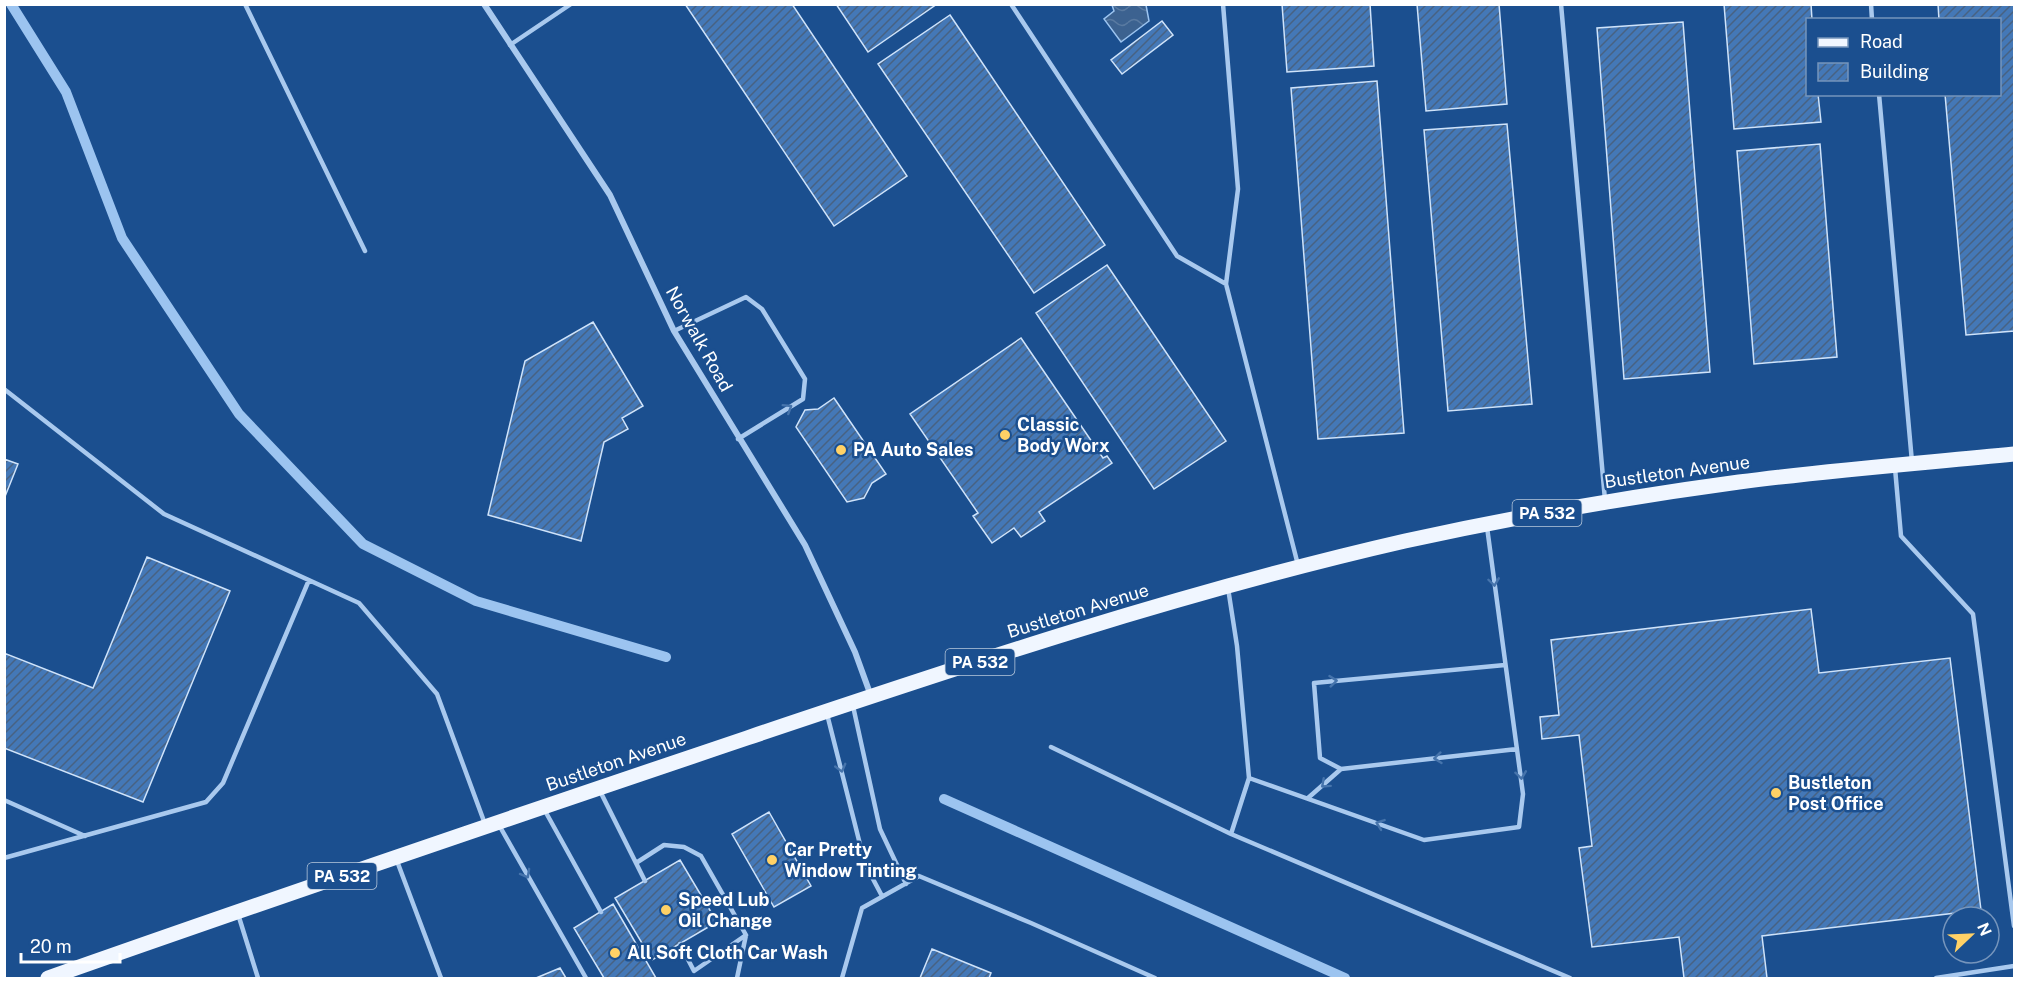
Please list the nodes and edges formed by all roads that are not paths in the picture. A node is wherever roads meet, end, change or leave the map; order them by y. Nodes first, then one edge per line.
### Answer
1 (245, 4) edge
2 (484, 4) edge
3 (571, 4) edge
4 (1011, 4) edge
5 (1223, 4) edge
6 (1561, 4) edge
7 (510, 45) junction
8 (1879, 96) edge
9 (365, 252) dead end
10 (1226, 284) junction
11 (674, 331) junction
12 (4, 389) edge
13 (738, 439) junction
14 (2014, 454) edge
15 (1912, 464) junction
16 (1895, 465) junction
17 (1605, 502) junction
18 (1486, 524) junction
19 (1299, 568) junction
20 (309, 580) junction
21 (1227, 585) junction
22 (1505, 665) junction
23 (871, 697) junction
24 (852, 703) junction
25 (826, 712) junction
26 (1051, 747) dead end
27 (1517, 749) junction
28 (1341, 769) junction
29 (1249, 778) junction
30 (598, 788) junction
31 (1308, 798) junction
32 (4, 800) edge
33 (543, 807) junction
34 (492, 825) junction
35 (1231, 834) junction
36 (85, 836) junction
37 (4, 858) edge
38 (396, 859) junction
39 (636, 863) junction
40 (645, 881) dead end
41 (906, 884) junction
42 (882, 896) junction
43 (237, 911) junction
44 (601, 912) dead end
45 (2014, 926) edge
46 (746, 935) junction
47 (680, 944) dead end
48 (2014, 966) edge
49 (48, 978) edge
50 (258, 978) edge
51 (441, 978) edge
52 (586, 978) edge
53 (737, 978) edge
54 (842, 978) edge
55 (1155, 978) edge
56 (1570, 978) edge
57 (1936, 978) edge

1 - 9 lane
2 - 7 street, Norwalk Road
3 - 7 lane
4 - 10 lane
5 - 10 lane
6 - 17 lane
7 - 11 street, Norwalk Road
8 - 15 lane
10 - 19 lane
11 - 13 street, Norwalk Road
13 -> 11 lane
12 - 20 lane
13 - 23 street, Norwalk Road
14 - 15 main road, Bustleton Avenue / PA 532
15 - 16 main road, Bustleton Avenue / PA 532
16 - 17 main road, Bustleton Avenue / PA 532
16 - 45 lane
17 - 18 main road, Bustleton Avenue / PA 532
18 - 19 main road, Bustleton Avenue / PA 532
18 -> 22 lane
19 - 21 main road, Bustleton Avenue / PA 532
20 - 34 lane
20 - 36 lane
21 - 23 main road, Bustleton Avenue / PA 532
21 - 29 lane
22 - 27 lane
28 -> 22 lane
23 - 24 main road, Bustleton Avenue / PA 532
24 - 25 main road, Bustleton Avenue / PA 532
24 - 41 lane
25 - 30 main road, Bustleton Avenue / PA 532
25 -> 42 lane
26 - 35 lane
27 -> 28 lane
27 -> 31 lane
28 -> 31 lane
29 - 31 lane
29 - 35 lane
30 - 33 main road, Bustleton Avenue / PA 532
30 - 39 lane
32 - 36 lane
33 - 34 main road, Bustleton Avenue / PA 532
33 - 44 lane
34 - 38 main road, Bustleton Avenue / PA 532
34 -> 52 lane
35 - 56 lane
36 - 37 lane
38 - 43 main road, Bustleton Avenue / PA 532
38 - 51 lane
39 - 40 lane
39 - 46 lane
41 - 42 lane
41 - 55 lane
42 - 54 lane
43 - 49 main road, Bustleton Avenue / PA 532
43 - 50 lane
46 - 47 lane
46 - 53 lane
48 - 57 lane

